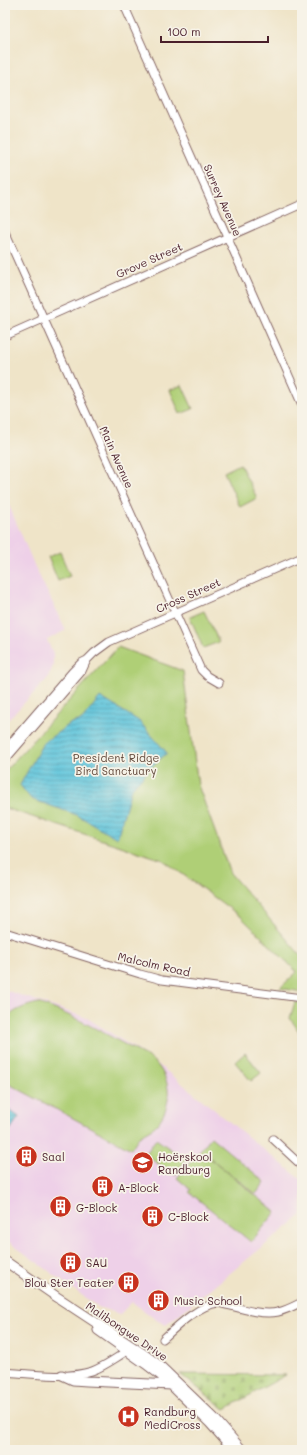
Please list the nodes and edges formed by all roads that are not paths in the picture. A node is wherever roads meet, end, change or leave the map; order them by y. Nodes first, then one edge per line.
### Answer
1 (124, 5) edge
2 (302, 204) edge
3 (5, 232) edge
4 (227, 237) junction
5 (44, 319) junction
6 (5, 336) edge
7 (302, 405) edge
8 (302, 557) edge
9 (175, 612) junction
10 (87, 660) junction
11 (219, 683) dead end
12 (5, 752) edge
13 (5, 760) edge
14 (5, 932) edge
15 (302, 998) edge
16 (273, 1139) dead end
17 (302, 1166) edge
18 (5, 1261) edge
19 (5, 1265) edge
20 (302, 1302) edge
21 (163, 1339) dead end
22 (131, 1349) junction
23 (5, 1372) edge
24 (62, 1375) junction
25 (172, 1385) junction
26 (234, 1450) edge
27 (242, 1450) edge

1 - 4 street, Surrey Avenue
2 - 4 street, Grove Street
3 - 5 street, Main Avenue
4 - 5 street, Grove Street
4 - 7 street, Surrey Avenue
5 - 6 street, Grove Street
5 - 9 street, Main Avenue
8 - 9 street, Cross Street
9 - 10 street, Cross Street
9 - 11 street, Main Avenue
10 - 12 street, Cross Street
10 - 13 street, Cross Street
14 - 15 street, Malcolm Road
16 - 17 street
18 - 22 main road, Malibongwe Drive
19 - 22 main road, Malibongwe Drive
20 - 21 street
22 - 24 street
22 - 25 main road, Malibongwe Drive
22 - 27 main road, Malibongwe Drive
23 - 24 street
24 - 25 main road
25 - 26 main road, Malibongwe Drive

